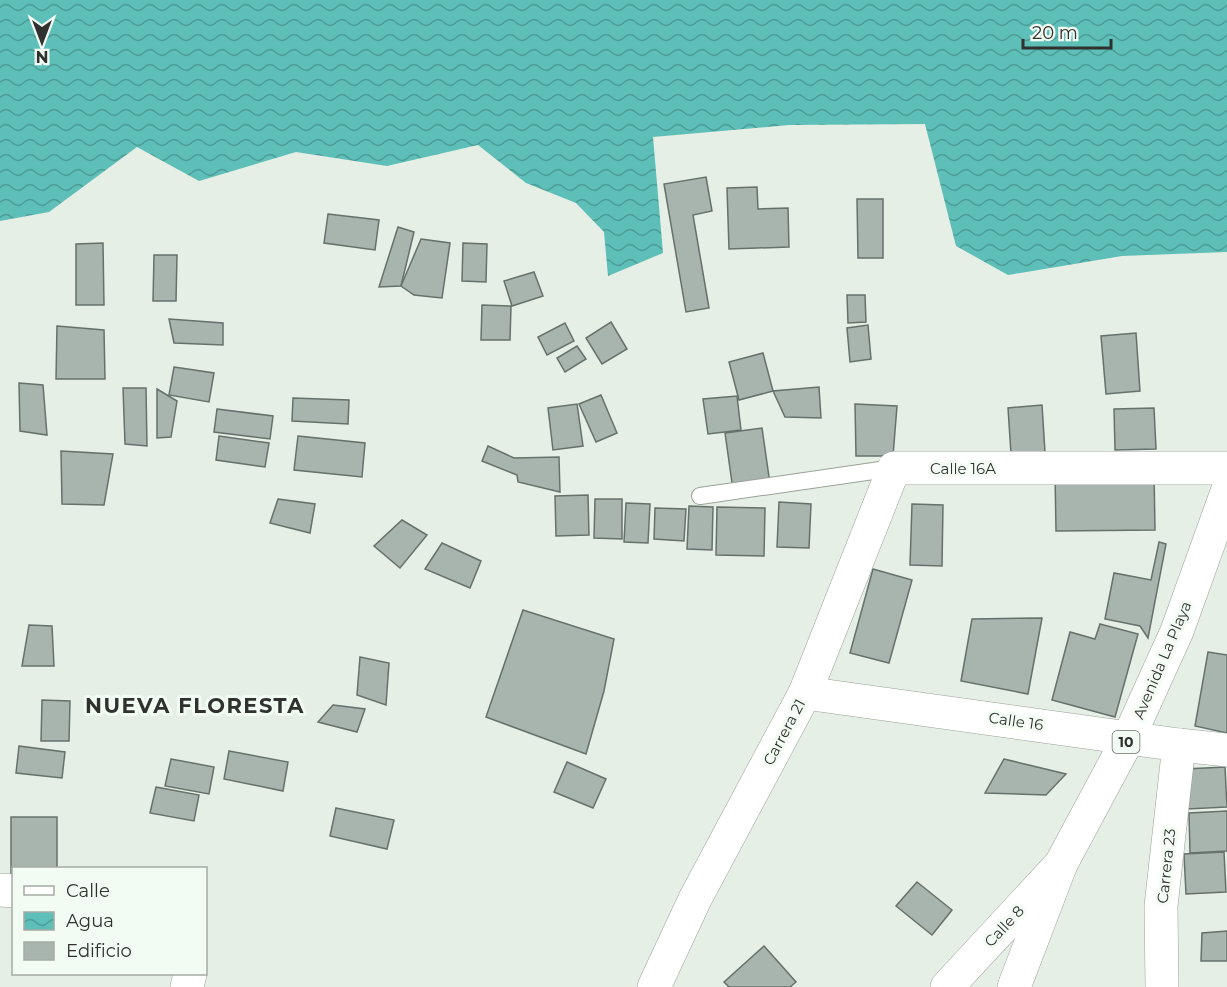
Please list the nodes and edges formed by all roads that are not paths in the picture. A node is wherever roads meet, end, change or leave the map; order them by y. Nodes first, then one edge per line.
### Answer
1 (894, 468) junction
2 (1227, 468) edge
3 (1227, 492) edge
4 (700, 496) dead end
5 (805, 693) junction
6 (1129, 737) junction
7 (1179, 745) junction
8 (1227, 750) edge
9 (1061, 864) junction
10 (654, 987) edge
11 (947, 987) edge
12 (1014, 987) edge
13 (1162, 987) edge

1 - 2 street, Calle 16A
1 - 4 lane, Calle 16A
1 - 5 street, Carrera 21
3 - 6 street, Avenida La Playa / 10
5 - 6 street, Calle 16
5 - 10 street, Carrera 21
6 - 7 street, Calle 16
6 - 9 street, Avenida La Playa / 10
7 - 8 street, Calle 16
7 - 13 street, Carrera 23
9 - 11 street, Calle 8
9 - 12 street, Avenida La Playa / 10

